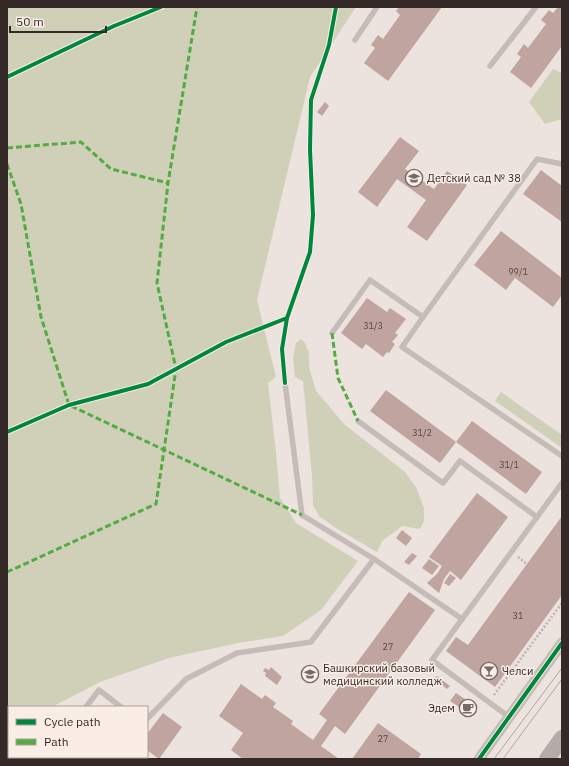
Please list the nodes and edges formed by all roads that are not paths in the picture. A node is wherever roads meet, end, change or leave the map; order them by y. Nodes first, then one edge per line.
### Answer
1 (377, 7) edge
2 (536, 7) edge
3 (355, 40) dead end
4 (490, 66) dead end
5 (562, 164) edge
6 (423, 317) junction
7 (332, 333) dead end
8 (285, 383) dead end
9 (358, 421) dead end
10 (562, 456) edge
11 (562, 483) edge
12 (537, 517) junction
13 (374, 559) junction
14 (462, 619) junction
15 (562, 643) edge
16 (87, 706) edge
17 (120, 706) edge
18 (509, 717) junction
19 (148, 718) edge
20 (562, 738) edge
21 (479, 759) edge
22 (547, 759) edge

1 - 3 lane
2 - 4 lane
5 - 6 lane
6 - 7 lane
6 - 10 lane
8 - 13 lane
9 - 12 lane
11 - 12 lane
12 - 14 lane
13 - 14 lane
13 - 19 lane
14 - 18 lane
15 - 18 street
16 - 17 lane
18 - 21 street
20 - 22 main road

